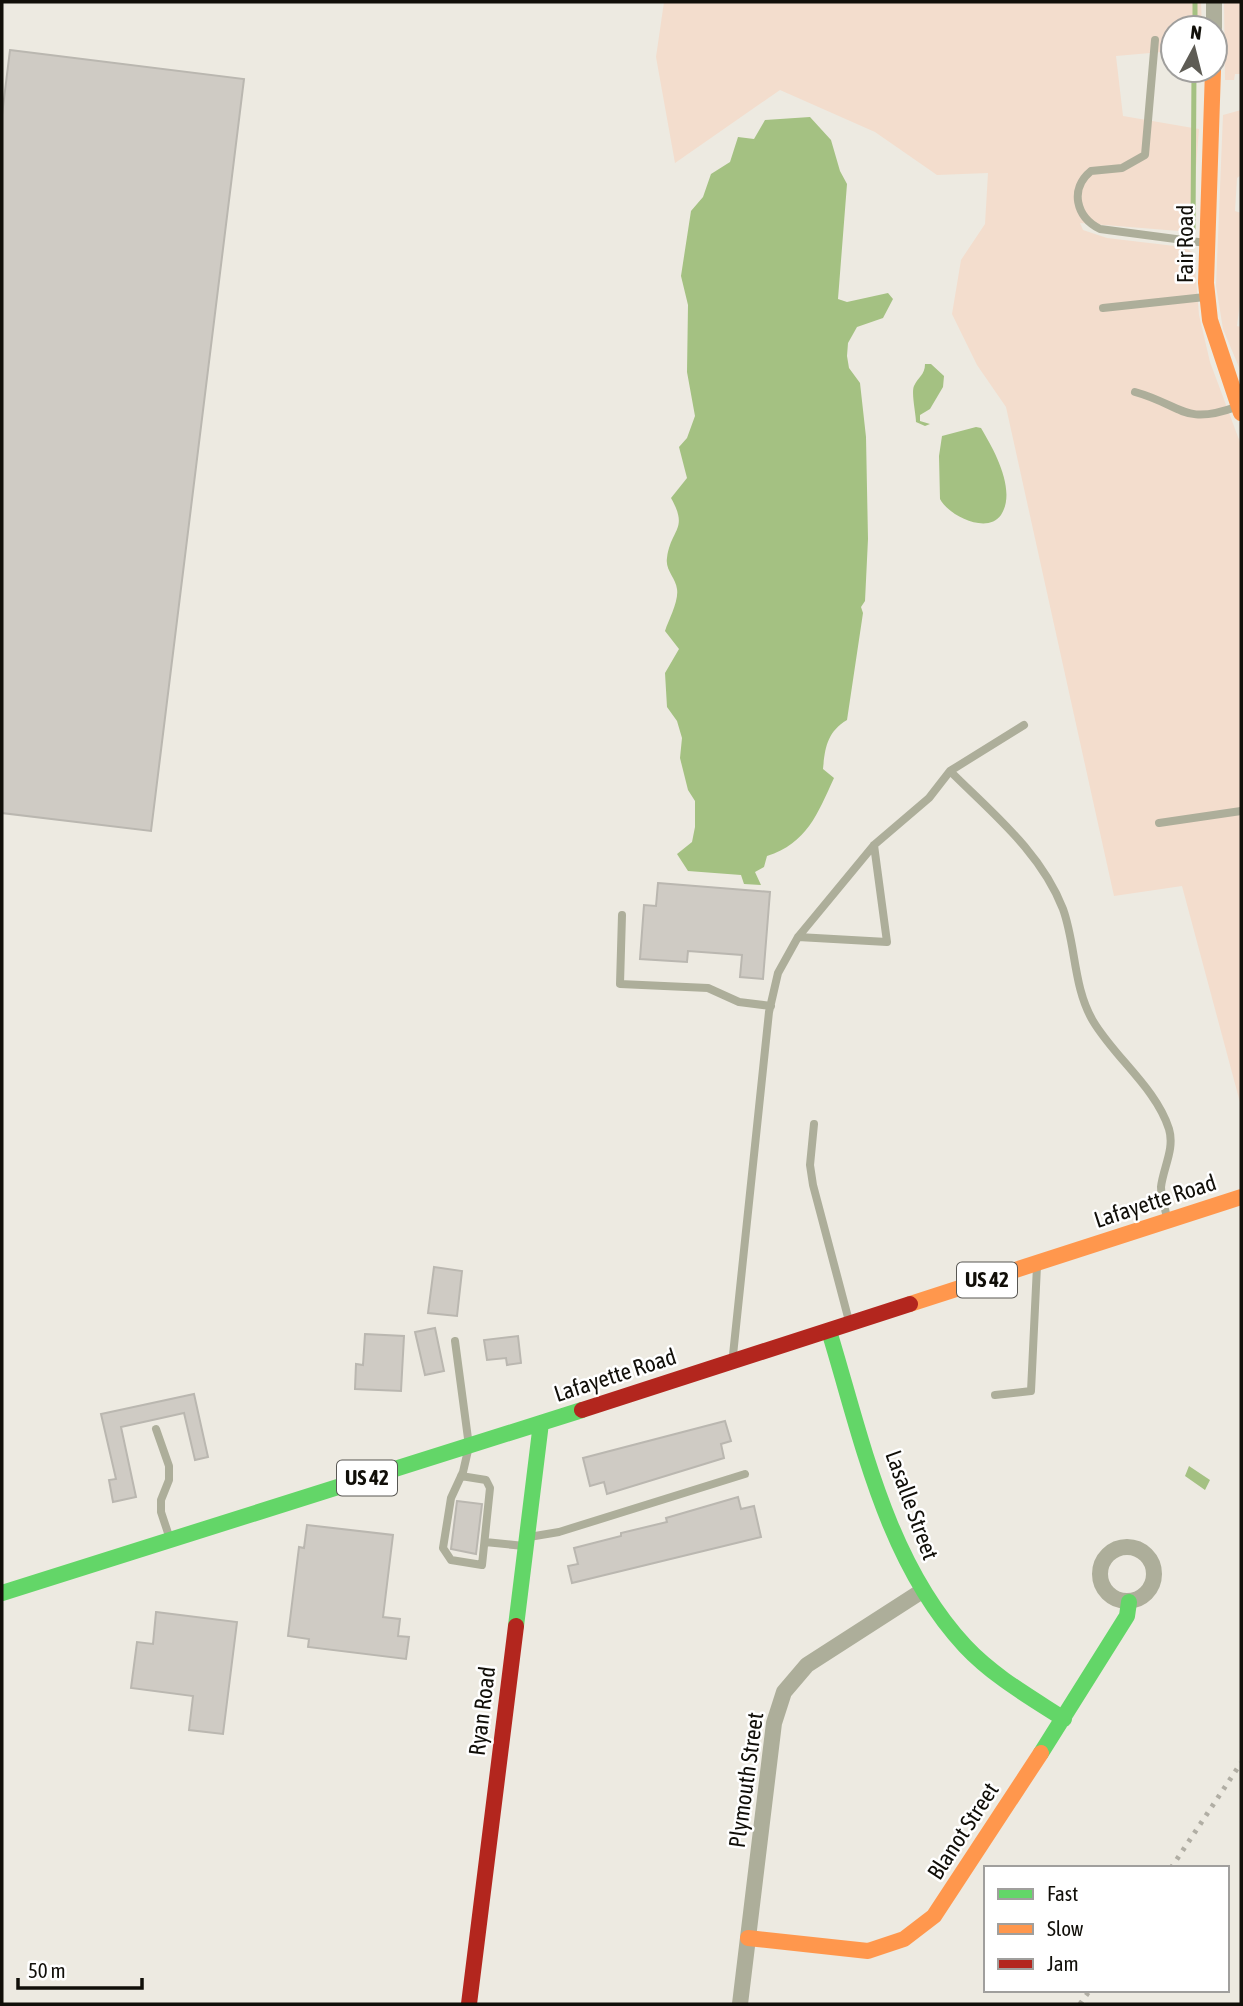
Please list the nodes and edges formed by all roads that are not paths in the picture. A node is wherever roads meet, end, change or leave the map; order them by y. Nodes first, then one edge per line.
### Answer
1 (1155, 40) dead end
2 (1212, 84) edge
3 (1206, 243) junction
4 (1208, 296) junction
5 (1103, 308) dead end
6 (1135, 392) dead end
7 (1240, 409) edge
8 (1024, 725) dead end
9 (950, 771) junction
10 (1241, 811) edge
11 (1159, 822) dead end
12 (874, 845) junction
13 (622, 915) dead end
14 (799, 937) junction
15 (771, 1006) junction
16 (814, 1124) dead end
17 (1241, 1197) edge
18 (1168, 1221) junction
19 (1037, 1263) junction
20 (850, 1324) junction
21 (829, 1331) junction
22 (455, 1341) dead end
23 (733, 1362) junction
24 (995, 1395) dead end
25 (541, 1423) junction
26 (156, 1429) dead end
27 (469, 1446) junction
28 (745, 1474) dead end
29 (461, 1476) junction
30 (169, 1539) junction
31 (485, 1542) junction
32 (526, 1542) junction
33 (922, 1591) junction
34 (2, 1593) edge
35 (1129, 1602) dead end
36 (1064, 1719) junction
37 (748, 1938) junction
38 (469, 2004) edge
39 (740, 2004) edge

1 - 3 lane
2 - 3 street, Fair Road
3 - 4 street, Fair Road
4 - 5 lane
4 - 7 street, Fair Road
6 - 7 lane
8 - 9 lane
9 - 12 lane
9 - 18 lane
10 - 11 lane
12 - 14 lane
12 - 14 lane
13 - 15 lane
14 - 15 lane
15 - 23 lane
16 - 20 lane
17 - 18 street, Lafayette Road / US 42
18 - 19 street, Lafayette Road / US 42
19 - 20 street, Lafayette Road / US 42
19 - 24 lane
20 - 21 street, Lafayette Road / US 42
21 - 23 street, Lafayette Road / US 42
21 - 33 street, Lasalle Street
22 - 27 lane
23 - 25 street, Lafayette Road / US 42
25 - 27 street, Lafayette Road / US 42
25 - 32 street, Ryan Road
26 - 30 lane
27 - 29 lane
27 - 30 street, Lafayette Road / US 42
28 - 32 lane
29 - 31 lane
29 - 31 lane
30 - 34 street, Lafayette Road / US 42
31 - 32 lane
32 - 38 street, Ryan Road
33 - 36 street, Lasalle Street
33 - 37 street, Plymouth Street
35 - 36 street, Blanot Street
36 - 37 street, Blanot Street
37 - 39 street, Plymouth Street

